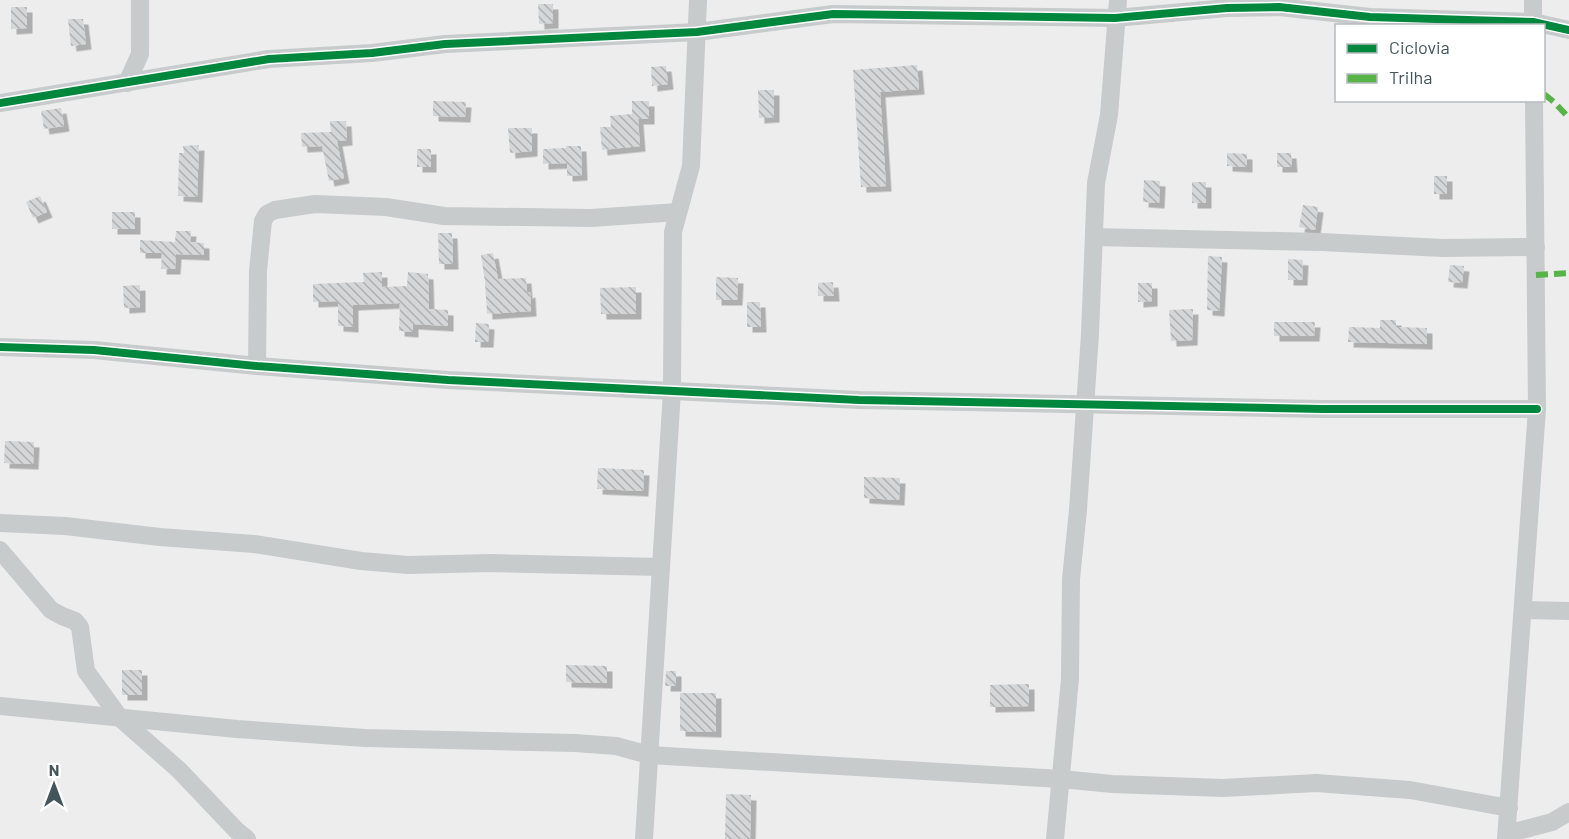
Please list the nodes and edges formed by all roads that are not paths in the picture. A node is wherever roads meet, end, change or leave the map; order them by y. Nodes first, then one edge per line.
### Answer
1 (140, 0) edge
2 (698, 0) edge
3 (1533, 0) edge
4 (1117, 9) edge
5 (1533, 24) edge
6 (1545, 26) edge
7 (1569, 30) edge
8 (697, 32) junction
9 (127, 83) junction
10 (1534, 102) edge
11 (0, 103) edge
12 (678, 212) junction
13 (1094, 237) junction
14 (1536, 247) junction
15 (0, 347) edge
16 (257, 366) junction
17 (672, 390) junction
18 (1085, 405) junction
19 (1537, 409) junction
20 (0, 523) edge
21 (0, 550) edge
22 (661, 567) junction
23 (1523, 610) junction
24 (1569, 611) edge
25 (0, 706) edge
26 (120, 718) junction
27 (649, 754) junction
28 (1061, 779) junction
29 (1509, 808) junction
30 (1569, 812) edge
31 (1507, 836) edge
32 (247, 839) edge
33 (644, 839) edge
34 (1055, 839) edge

1 - 9 street
2 - 8 street
3 - 5 street
4 - 5 street
4 - 8 street
4 - 13 street
6 - 7 street
8 - 9 street
8 - 12 street
9 - 11 street
10 - 14 street
12 - 16 street
12 - 17 street
13 - 14 street
13 - 18 street
14 - 19 street
15 - 16 street
16 - 17 street
17 - 18 street
17 - 22 street
18 - 19 street
18 - 28 street
19 - 23 street
20 - 22 street
21 - 26 street
22 - 27 street
23 - 24 street
23 - 29 street
25 - 26 street
26 - 27 street
26 - 32 street
27 - 28 street
27 - 33 street
28 - 29 street
28 - 34 street
29 - 31 street
30 - 31 street

